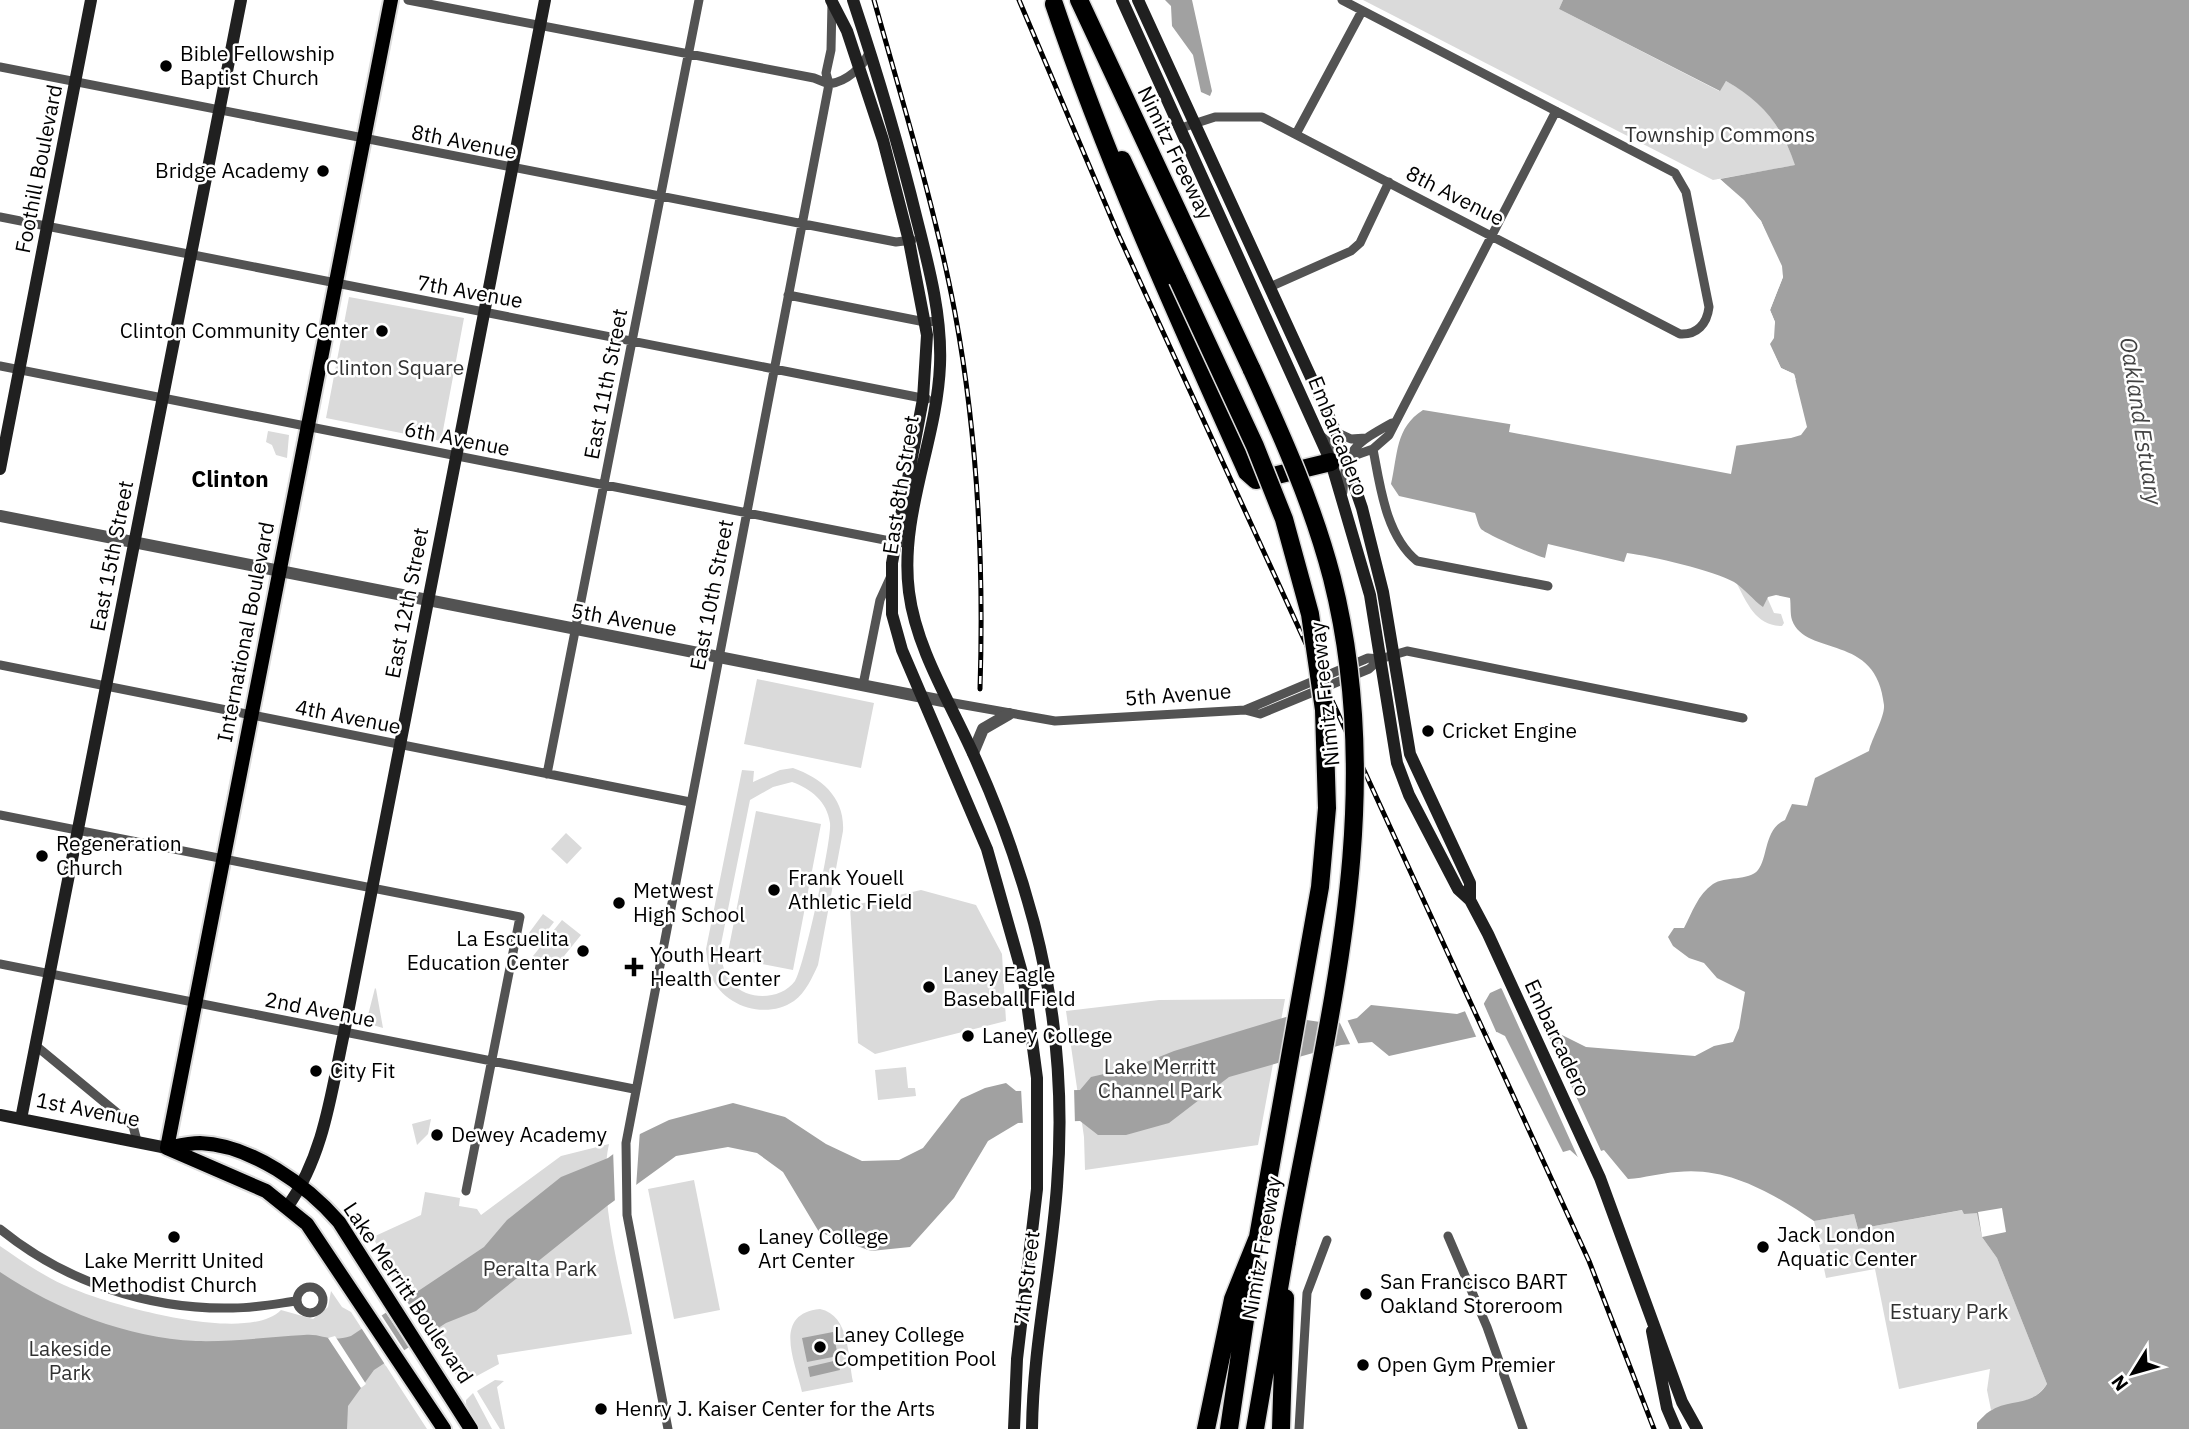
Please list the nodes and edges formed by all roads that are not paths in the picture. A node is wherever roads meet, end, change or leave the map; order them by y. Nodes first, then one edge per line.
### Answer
1 (92, 0) edge
2 (241, 0) edge
3 (391, 0) edge
4 (408, 0) edge
5 (545, 0) edge
6 (699, 0) edge
7 (853, 0) edge
8 (1079, 0) edge
9 (1122, 0) edge
10 (1138, 0) edge
11 (1342, 0) edge
12 (832, 2) edge
13 (1053, 2) edge
14 (1362, 11) junction
15 (540, 25) junction
16 (870, 50) junction
17 (688, 54) junction
18 (860, 66) junction
19 (0, 67) edge
20 (76, 82) junction
21 (829, 84) junction
22 (219, 110) junction
23 (1556, 111) junction
24 (1194, 123) junction
25 (1181, 128) junction
26 (1296, 134) junction
27 (365, 140) junction
28 (511, 169) junction
29 (1389, 182) junction
30 (661, 196) junction
31 (0, 217) edge
32 (802, 224) junction
33 (48, 228) junction
34 (1491, 234) junction
35 (915, 240) junction
36 (191, 255) junction
37 (335, 284) junction
38 (1270, 288) junction
39 (788, 295) junction
40 (484, 313) junction
41 (932, 321) junction
42 (632, 341) junction
43 (0, 366) edge
44 (773, 369) junction
45 (19, 370) junction
46 (163, 399) junction
47 (929, 400) junction
48 (1392, 423) junction
49 (307, 427) junction
50 (1336, 432) junction
51 (1366, 438) junction
52 (1373, 449) junction
53 (455, 456) junction
54 (1339, 461) junction
55 (0, 469) edge
56 (604, 485) junction
57 (745, 513) junction
58 (0, 516) edge
59 (135, 542) junction
60 (901, 544) junction
61 (280, 572) junction
62 (890, 578) junction
63 (1548, 586) dead end
64 (427, 601) junction
65 (575, 631) junction
66 (1394, 653) junction
67 (718, 657) junction
68 (1380, 659) junction
69 (0, 666) edge
70 (863, 685) junction
71 (106, 686) junction
72 (922, 696) junction
73 (948, 702) junction
74 (1009, 714) junction
75 (250, 716) junction
76 (1743, 718) dead end
77 (399, 745) junction
78 (973, 753) junction
79 (547, 774) junction
80 (690, 802) junction
81 (0, 815) edge
82 (78, 830) junction
83 (223, 860) junction
84 (370, 889) junction
85 (1470, 900) junction
86 (0, 964) edge
87 (50, 974) junction
88 (194, 1004) junction
89 (344, 1033) junction
90 (35, 1045) junction
91 (492, 1061) junction
92 (634, 1088) junction
93 (0, 1115) edge
94 (21, 1119) junction
95 (1060, 1131) joint
96 (1038, 1134) joint
97 (137, 1141) junction
98 (167, 1148) junction
99 (302, 1186) junction
100 (466, 1191) dead end
101 (288, 1206) junction
102 (0, 1229) edge
103 (1448, 1236) dead end
104 (1258, 1237) junction
105 (1327, 1240) dead end
106 (1287, 1242) junction
107 (296, 1301) dead end
108 (1649, 1313) junction
109 (444, 1429) edge
110 (471, 1429) edge
111 (668, 1429) edge
112 (1014, 1429) edge
113 (1032, 1429) edge
114 (1206, 1429) edge
115 (1229, 1429) edge
116 (1255, 1429) edge
117 (1281, 1429) edge
118 (1299, 1429) edge
119 (1523, 1429) edge
120 (1676, 1429) edge
121 (1697, 1429) edge

1 - 20 main road, Foothill Boulevard
2 - 22 main road, East 15th Street
3 - 27 main road, International Boulevard
4 - 15 street
5 - 15 main road, East 12th Street
6 - 17 street, East 11th Street
7 - 16 main road, East 8th Street
8 - 106 highway, Nimitz Freeway, bridge
9 - 25 main road, Embarcadero
10 - 24 main road, Embarcadero
11 - 14 street
12 - 18 main road, East 8th Street
12 - 21 street, East 10th Street
13 - 54 highway
13 - 104 highway, Nimitz Freeway, bridge
14 - 23 street
14 - 26 street
15 - 17 street
15 - 28 main road, East 12th Street
16 - 18 street
16 - 35 main road, East 8th Street
17 - 21 street
17 - 30 street, East 11th Street
18 - 21 street
18 - 35 main road, East 8th Street
19 - 20 street, 8th Avenue
20 - 22 street, 8th Avenue
20 - 33 main road, Foothill Boulevard
21 - 32 street, East 10th Street
22 - 27 street, 8th Avenue
22 - 36 main road, East 15th Street
23 - 34 street
23 - 34 street, 8th Avenue
24 - 25 street, 8th Avenue
24 - 26 street, 8th Avenue
24 - 38 main road, Embarcadero
25 - 54 main road, Embarcadero
26 - 29 street, 8th Avenue
27 - 28 street, 8th Avenue
27 - 37 main road, International Boulevard
28 - 30 street, 8th Avenue
28 - 40 main road, East 12th Street
29 - 34 street, 8th Avenue
29 - 38 street
30 - 32 street, 8th Avenue
30 - 42 street, East 11th Street
31 - 33 street, 7th Avenue
32 - 35 street, 8th Avenue
32 - 39 street, East 10th Street
33 - 36 street, 7th Avenue
33 - 45 main road, Foothill Boulevard
34 - 48 street
35 - 41 main road, East 8th Street
36 - 37 street, 7th Avenue
36 - 46 main road, East 15th Street
37 - 40 street, 7th Avenue
37 - 49 main road, International Boulevard
38 - 50 main road, Embarcadero
39 - 41 street
39 - 44 street, East 10th Street
40 - 42 street, 7th Avenue
40 - 53 main road, East 12th Street
41 - 47 main road, East 8th Street
42 - 44 street, 7th Avenue
42 - 56 street, East 11th Street
43 - 45 street, 6th Avenue
44 - 47 street, 7th Avenue
44 - 57 street, East 10th Street
45 - 46 street, 6th Avenue
45 - 55 main road, Foothill Boulevard
46 - 49 street, 6th Avenue
46 - 59 main road, East 15th Street
47 - 60 main road, East 8th Street
48 - 51 street
48 - 52 street
49 - 53 street, 6th Avenue
49 - 61 main road, International Boulevard
50 - 51 street
50 - 54 main road, Embarcadero
51 - 54 street
52 - 54 street
52 - 63 street
53 - 56 street, 6th Avenue
53 - 64 main road, East 12th Street
54 - 66 main road, Embarcadero
54 - 68 main road, Embarcadero
56 - 57 street, 6th Avenue
56 - 65 street, East 11th Street
57 - 60 street, 6th Avenue
57 - 67 street, East 10th Street
58 - 59 street, 5th Avenue
59 - 61 street, 5th Avenue
59 - 71 main road, East 15th Street
60 - 62 main road, East 8th Street
60 - 73 main road, East 8th Street
61 - 64 street, 5th Avenue
61 - 75 main road, International Boulevard
62 - 70 street, East 8th Street
62 - 72 main road, East 8th Street
64 - 65 street, 5th Avenue
64 - 77 main road, East 12th Street
65 - 67 street, 5th Avenue
65 - 79 street, East 11th Street
66 - 68 street, 5th Avenue
66 - 76 street, 5th Avenue
66 - 85 main road, Embarcadero
67 - 70 street, 5th Avenue
67 - 80 street, East 10th Street
68 - 74 street, 5th Avenue
68 - 85 main road, Embarcadero
69 - 71 street, 4th Avenue
70 - 72 street, 5th Avenue
71 - 75 street, 4th Avenue
71 - 82 main road, East 15th Street
72 - 73 street, 5th Avenue
72 - 96 main road, East 8th Street
73 - 74 street, 5th Avenue
73 - 78 main road, East 8th Street
74 - 78 street
75 - 77 street, 4th Avenue
75 - 83 main road, International Boulevard
77 - 79 street, 4th Avenue
77 - 84 main road, East 12th Street
78 - 95 main road, East 8th Street
79 - 80 street, 4th Avenue
80 - 92 street, East 10th Street
81 - 82 street
82 - 83 street
82 - 87 main road, East 15th Street
83 - 84 street
83 - 88 main road, International Boulevard
84 - 89 main road, East 12th Street
84 - 91 street
85 - 108 main road, Embarcadero
86 - 87 street, 2nd Avenue
87 - 88 street, 2nd Avenue
87 - 90 main road, East 15th Street
88 - 89 street, 2nd Avenue
88 - 98 main road, International Boulevard
89 - 91 street, 2nd Avenue
89 - 99 main road, East 12th Street
90 - 94 main road, East 15th Street
90 - 97 street
91 - 92 street, 2nd Avenue
91 - 100 street
92 - 111 street, East 10th Street
93 - 94 main road, 1st Avenue
94 - 97 main road, 1st Avenue
95 - 113 main road, 7th Street
96 - 112 main road, 7th Street
97 - 98 main road, 1st Avenue
98 - 99 main road, 1st Avenue
98 - 101 main road, 1st Avenue
99 - 101 main road, East 12th Street
99 - 110 main road, Lake Merritt Boulevard
101 - 109 main road, Lake Merritt Boulevard
102 - 107 street
103 - 119 street
104 - 114 highway
104 - 115 highway, Nimitz Freeway
105 - 118 street
106 - 116 highway, Nimitz Freeway
106 - 117 highway
108 - 120 main road
108 - 121 main road

